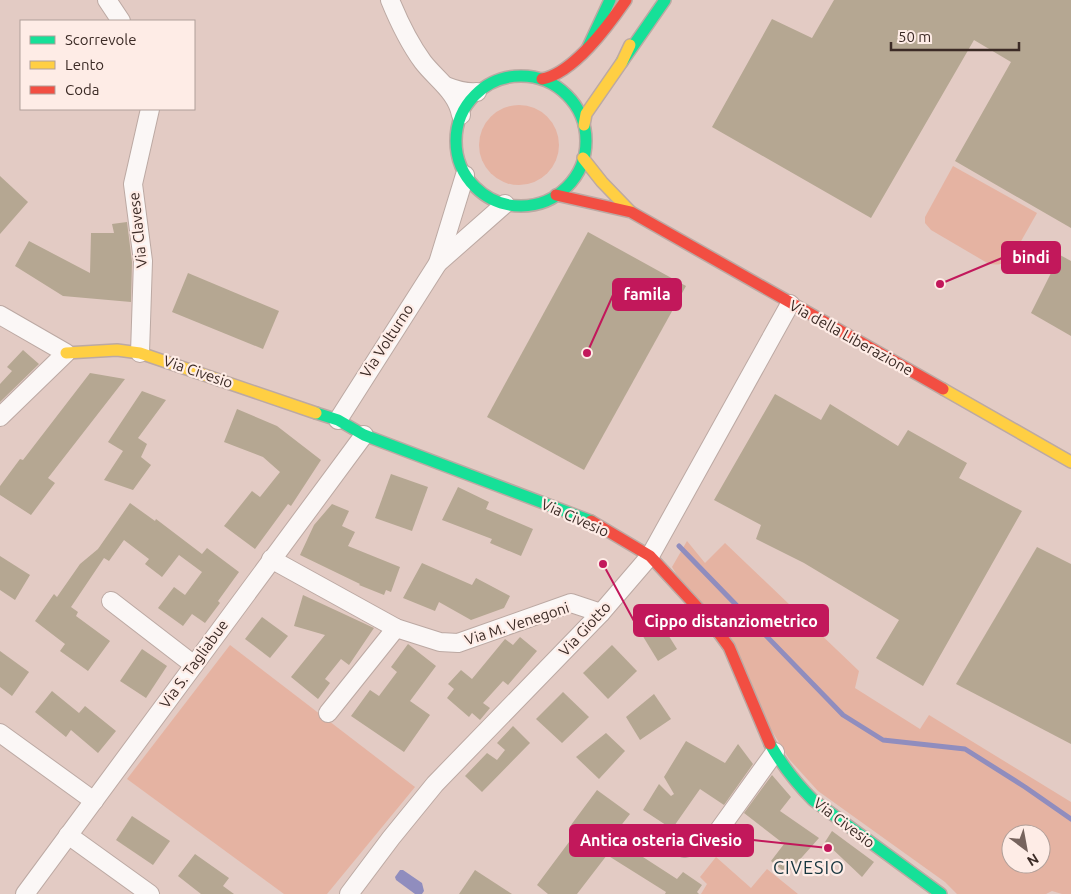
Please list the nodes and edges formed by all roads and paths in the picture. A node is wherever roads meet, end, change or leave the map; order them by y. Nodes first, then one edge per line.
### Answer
1 (107, 0) edge
2 (390, 0) edge
3 (610, 0) edge
4 (626, 0) edge
5 (651, 0) edge
6 (665, 0) edge
7 (120, 20) edge
8 (588, 47) junction
9 (622, 62) junction
10 (542, 79) junction
11 (446, 86) junction
12 (477, 92) junction
13 (150, 110) edge
14 (461, 115) junction
15 (584, 126) junction
16 (583, 158) junction
17 (465, 175) junction
18 (556, 195) junction
19 (505, 204) junction
20 (631, 212) junction
21 (438, 263) junction
22 (790, 304) junction
23 (0, 316) edge
24 (66, 353) junction
25 (140, 353) junction
26 (0, 417) edge
27 (338, 420) junction
28 (364, 434) junction
29 (1071, 462) edge
30 (650, 556) junction
31 (271, 560) junction
32 (111, 601) dead end
33 (601, 613) junction
34 (396, 628) junction
35 (194, 665) junction
36 (328, 713) dead end
37 (0, 733) edge
38 (775, 752) junction
39 (94, 801) junction
40 (68, 835) junction
41 (684, 848) dead end
42 (146, 893) edge
43 (25, 894) edge
44 (349, 894) edge
45 (941, 894) edge

1 - 7 street
2 - 11 street
3 - 8 main road
4 - 8 main road
5 - 9 main road
6 - 9 main road
8 - 10 main road
9 - 15 main road
10 - 12 main road
10 - 15 main road
11 - 12 street
11 - 14 street
12 - 14 main road
13 - 25 street, Via Clavese
14 - 17 main road
15 - 16 main road
16 - 18 main road
16 - 20 main road, Via della Liberazione
17 - 19 main road
17 - 21 street, Via Volturno
18 - 19 main road
18 - 20 main road, Via della Liberazione
19 - 21 street, Via Volturno
20 - 22 main road, Via della Liberazione
21 - 27 street, Via Volturno
22 - 29 main road, Via della Liberazione
22 - 30 street, Via Giotto
23 - 24 street
24 - 25 main road, Via Civesio
24 - 26 street
25 - 27 main road, Via Civesio
27 - 28 main road, Via Civesio
28 - 30 main road, Via Civesio
28 - 31 street, Via S. Tagliabue
30 - 33 street, Via Giotto
30 - 38 main road, Via Civesio
31 - 34 street, Via M. Venegoni
31 - 35 street, Via S. Tagliabue
32 - 35 street
33 - 34 street, Via M. Venegoni
33 - 44 street, Via Giotto
34 - 36 street
35 - 39 street, Via S. Tagliabue
37 - 39 street
38 - 41 street
38 - 45 main road, Via Civesio
39 - 40 street, Via S. Tagliabue
40 - 42 street
40 - 43 street, Via S. Tagliabue

